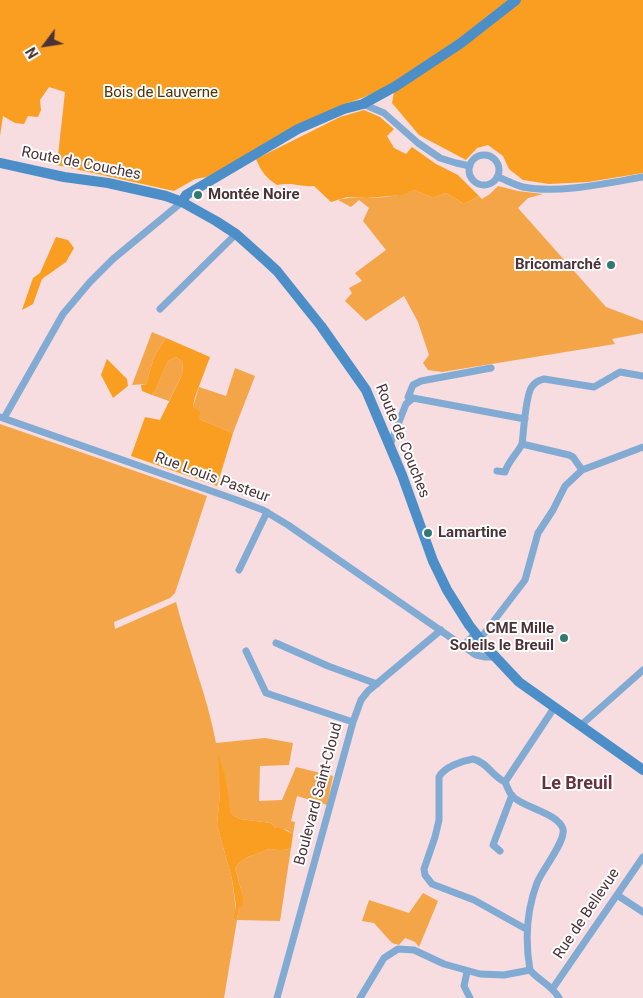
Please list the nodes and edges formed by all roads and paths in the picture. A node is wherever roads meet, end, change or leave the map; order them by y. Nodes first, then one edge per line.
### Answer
1 (516, 0) edge
2 (363, 104) junction
3 (0, 163) edge
4 (470, 166) junction
5 (498, 177) junction
6 (643, 177) edge
7 (182, 202) junction
8 (236, 234) junction
9 (160, 309) dead end
10 (491, 368) dead end
11 (643, 376) edge
12 (410, 400) junction
13 (2, 418) edge
14 (525, 419) junction
15 (522, 444) junction
16 (390, 445) junction
17 (643, 447) edge
18 (582, 470) junction
19 (497, 471) dead end
20 (267, 512) junction
21 (239, 570) dead end
22 (441, 630) junction
23 (478, 636) junction
24 (276, 643) dead end
25 (464, 646) junction
26 (487, 648) junction
27 (470, 650) junction
28 (246, 651) dead end
29 (494, 657) junction
30 (643, 670) edge
31 (377, 684) junction
32 (554, 708) junction
33 (353, 722) junction
34 (580, 726) junction
35 (643, 770) edge
36 (505, 782) junction
37 (512, 795) junction
38 (500, 851) dead end
39 (643, 856) edge
40 (617, 895) junction
41 (643, 912) edge
42 (526, 929) junction
43 (530, 970) junction
44 (467, 972) junction
45 (553, 988) junction
46 (276, 998) edge
47 (360, 998) edge
48 (470, 998) edge
49 (559, 998) edge

1 - 2 main road
2 - 4 street
2 - 7 main road
3 - 7 main road, Route de Couches
4 - 5 street
4 - 5 street
5 - 6 street
7 - 8 main road, Route de Couches
7 - 13 street
8 - 9 street
8 - 16 main road, Route de Couches
10 - 12 street
11 - 14 street
12 - 14 street
12 - 16 street
13 - 20 street, Rue Louis Pasteur
14 - 15 street
15 - 18 street
15 - 19 street
16 - 23 main road, Route de Couches
17 - 18 street
18 - 23 street
20 - 21 street
20 - 22 street, Rue Louis Pasteur
22 - 25 street, Rue Louis Pasteur
22 - 31 street, Boulevard Saint-Cloud
23 - 25 street
23 - 26 main road, Route de Couches
24 - 31 street
25 - 27 street, Rue Louis Pasteur
26 - 27 street
26 - 29 main road, Route de Couches
27 - 29 street, Rue Louis Pasteur
28 - 33 street
29 - 32 main road, Route de Couches
30 - 34 street
31 - 33 street, Boulevard Saint-Cloud
32 - 34 main road, Route de Couches
32 - 36 street
33 - 46 street, Boulevard Saint-Cloud
34 - 35 main road, Route de Couches
36 - 37 street
36 - 42 street
37 - 38 street
37 - 42 street
39 - 40 street, Rue de Bellevue
40 - 41 street
40 - 45 street, Rue de Bellevue
42 - 43 street
43 - 44 street
43 - 45 street
44 - 47 street
44 - 48 street
45 - 49 street

